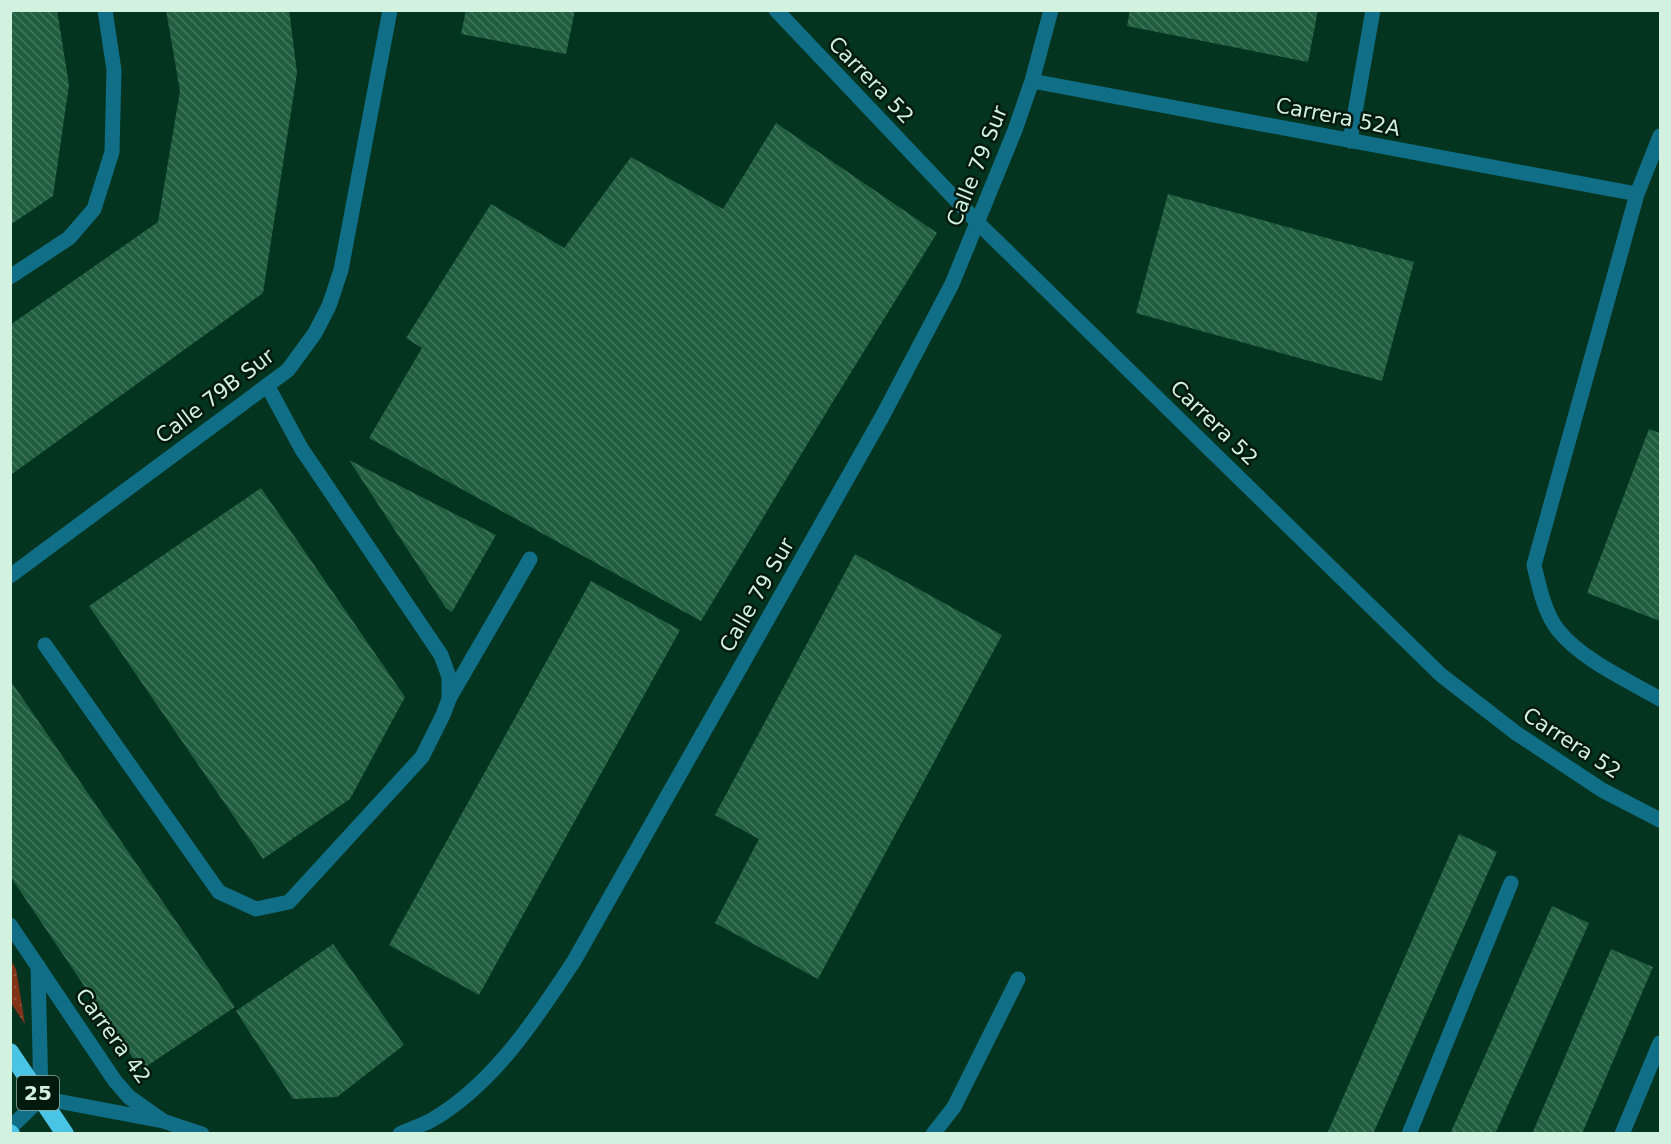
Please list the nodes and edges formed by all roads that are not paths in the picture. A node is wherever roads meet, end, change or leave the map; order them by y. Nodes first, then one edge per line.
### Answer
1 (105, 10) edge
2 (390, 10) edge
3 (776, 10) edge
4 (1051, 10) edge
5 (1373, 10) edge
6 (1032, 81) junction
7 (1660, 136) edge
8 (1350, 141) junction
9 (1637, 194) junction
10 (977, 222) junction
11 (10, 277) edge
12 (267, 385) junction
13 (530, 559) dead end
14 (10, 576) edge
15 (45, 645) dead end
16 (449, 699) junction
17 (1660, 699) edge
18 (1660, 820) edge
19 (1511, 883) dead end
20 (10, 925) edge
21 (38, 965) junction
22 (1018, 980) dead end
23 (1660, 1043) edge
24 (10, 1052) edge
25 (41, 1098) junction
26 (163, 1122) junction
27 (10, 1128) edge
28 (65, 1134) edge
29 (202, 1134) edge
30 (400, 1134) edge
31 (933, 1134) edge
32 (1409, 1134) edge
33 (1622, 1134) edge

1 - 11 street
2 - 12 street, Calle 79B Sur
3 - 10 street, Carrera 52
4 - 6 street, Calle 79 Sur
5 - 8 street
6 - 8 street, Carrera 52A
6 - 10 street, Calle 79 Sur
7 - 9 street
8 - 9 street, Carrera 52A
9 - 17 street
10 - 18 street, Carrera 52
10 - 30 street, Calle 79 Sur
12 - 14 street, Calle 79B Sur
12 - 16 street
13 - 16 street
15 - 16 street
19 - 32 street
20 - 21 street, Carrera 42
21 - 25 street, Carrera 42
21 - 26 street, Carrera 42
22 - 31 street
23 - 33 street
24 - 25 highway, 25
25 - 26 street
25 - 27 street
25 - 28 highway, 25
26 - 29 street

